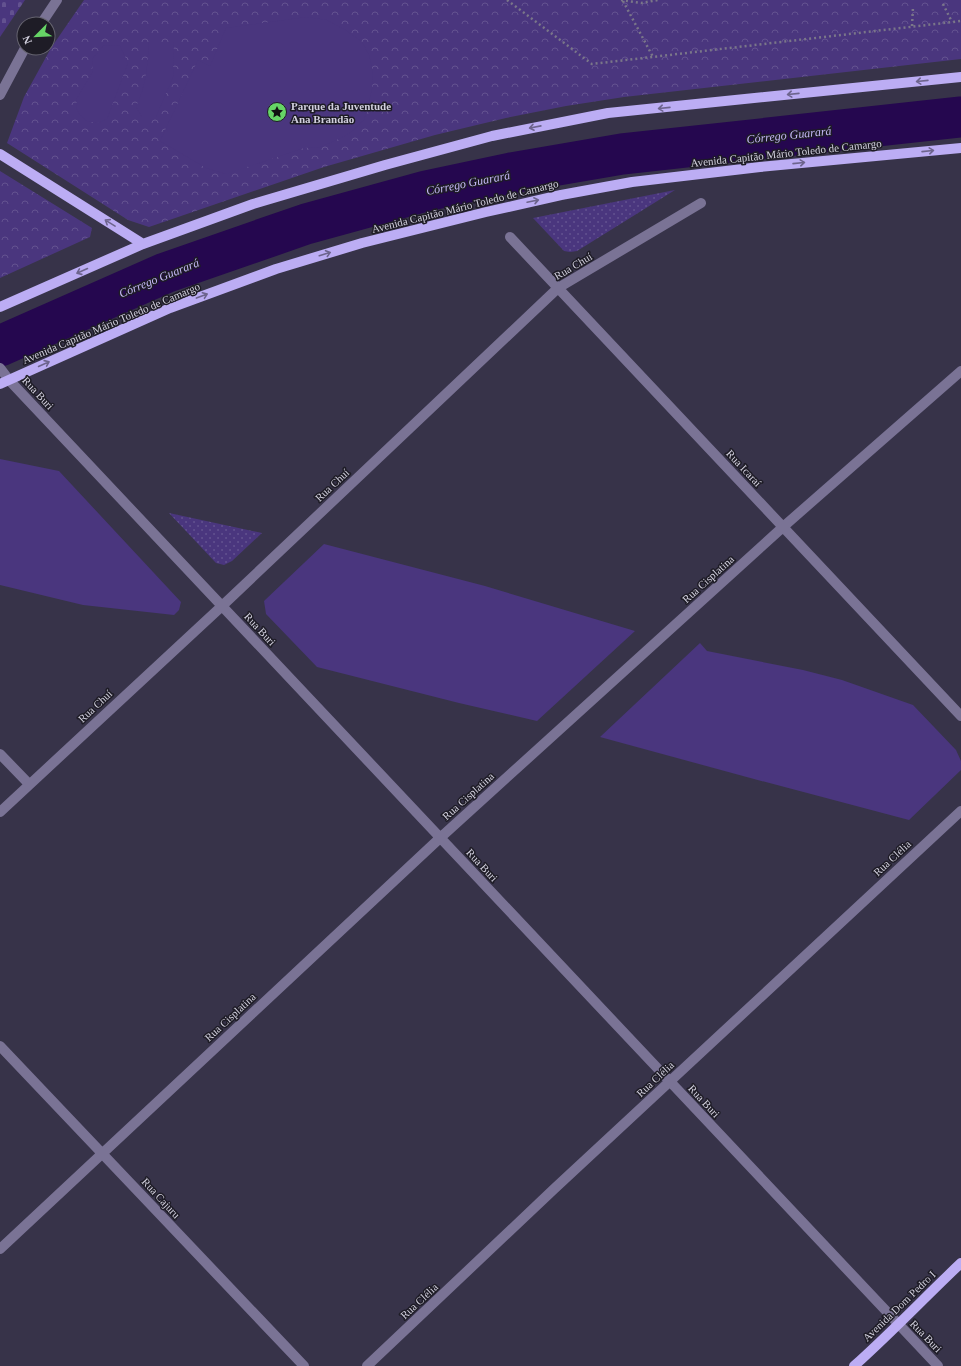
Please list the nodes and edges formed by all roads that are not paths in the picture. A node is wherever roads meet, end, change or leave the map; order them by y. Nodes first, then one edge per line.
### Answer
1 (57, 0) edge
2 (46, 16) edge
3 (21, 56) edge
4 (961, 77) edge
5 (0, 95) edge
6 (961, 148) edge
7 (0, 154) edge
8 (701, 203) dead end
9 (510, 237) dead end
10 (143, 244) junction
11 (558, 288) junction
12 (0, 307) edge
13 (0, 368) edge
14 (959, 376) edge
15 (4, 382) edge
16 (783, 527) junction
17 (222, 606) junction
18 (961, 716) edge
19 (0, 754) edge
20 (29, 784) junction
21 (961, 811) edge
22 (0, 812) edge
23 (440, 838) junction
24 (0, 1046) edge
25 (669, 1082) junction
26 (102, 1153) junction
27 (0, 1249) edge
28 (961, 1263) edge
29 (898, 1325) junction
30 (304, 1366) edge
31 (367, 1366) edge
32 (854, 1366) edge
33 (938, 1366) edge

1 - 2 street
3 - 5 street
4 -> 10 main road
15 -> 6 main road, Avenida Capitão Mário Toledo de Camargo
10 -> 7 main road
8 - 11 street, Rua Chuí
9 - 11 street, Rua Icaraí
10 -> 12 main road
11 - 16 street, Rua Icaraí
11 - 17 street, Rua Chuí
13 - 15 street, Rua Buri
14 - 16 street, Rua Cisplatina
15 - 17 street, Rua Buri
16 - 18 street, Rua Icaraí
16 - 23 street, Rua Cisplatina
17 - 20 street, Rua Chuí
17 - 23 street, Rua Buri
19 - 20 street
20 - 22 street, Rua Chuí
21 - 25 street, Rua Clélia
23 - 25 street, Rua Buri
23 - 26 street, Rua Cisplatina
24 - 26 street, Rua Cajuru
25 - 29 street, Rua Buri
25 - 31 street, Rua Clélia
26 - 27 street, Rua Cisplatina
26 - 30 street, Rua Cajuru
28 - 29 main road, Avenida Dom Pedro I
29 - 32 main road, Avenida Dom Pedro I
29 - 33 street, Rua Buri

